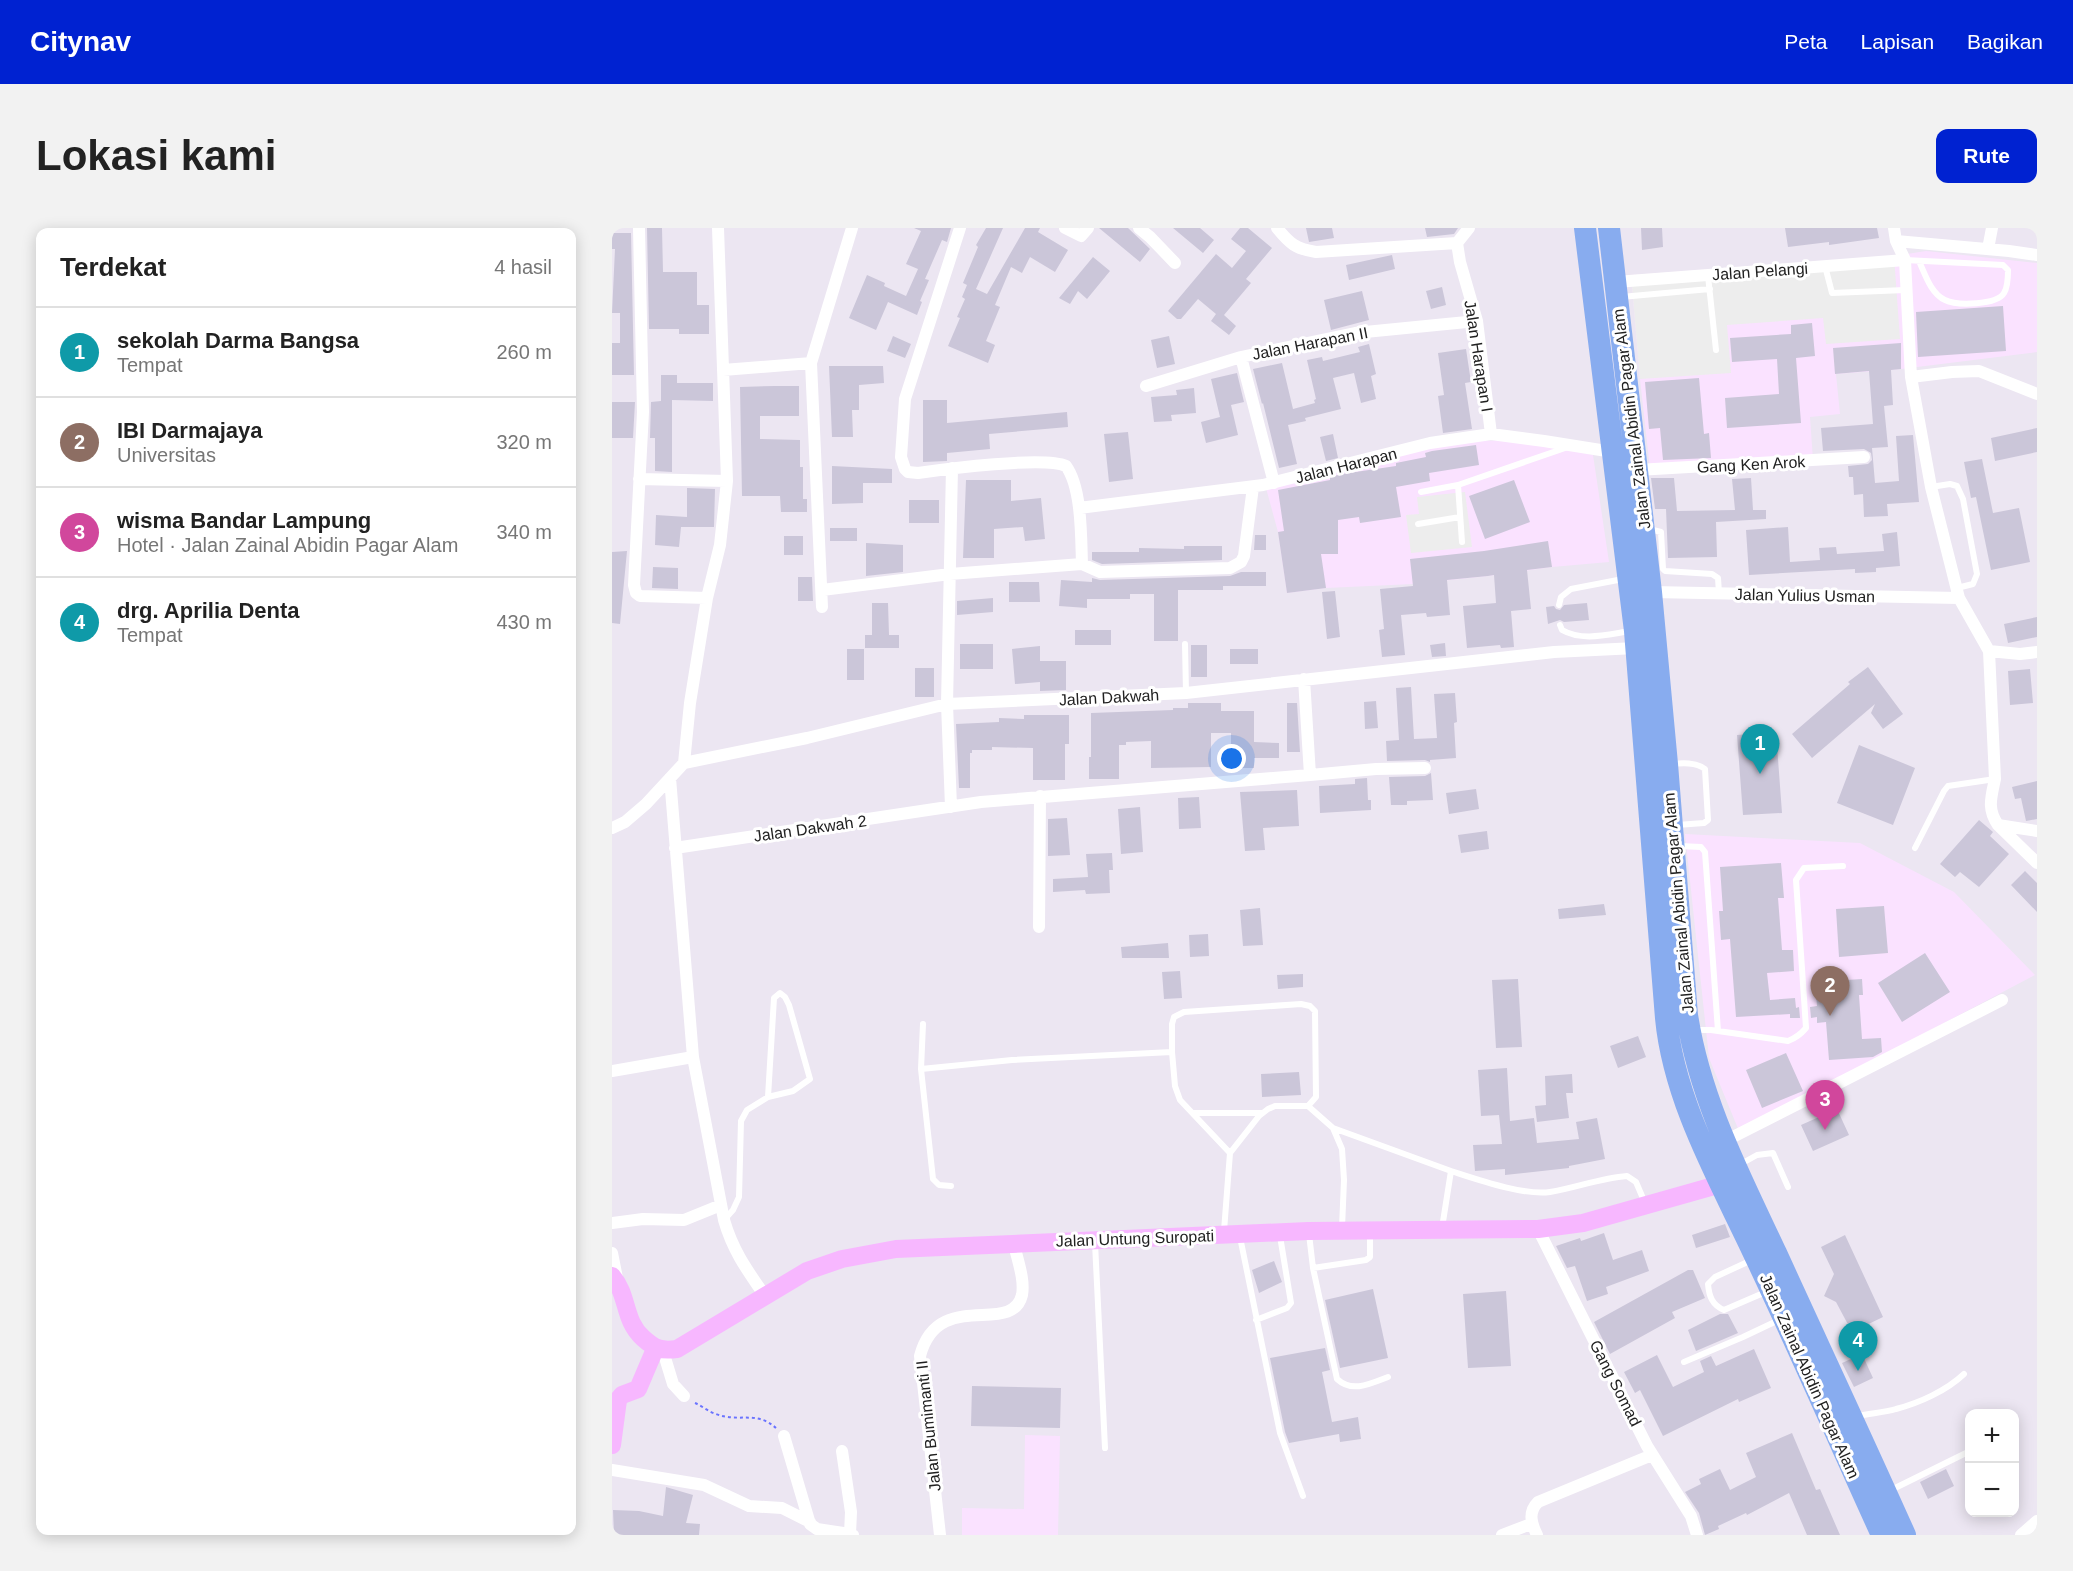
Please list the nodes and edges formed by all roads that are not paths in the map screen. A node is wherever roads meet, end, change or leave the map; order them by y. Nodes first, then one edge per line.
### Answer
1 (639, 228) edge
2 (718, 228) edge
3 (852, 228) edge
4 (960, 228) edge
5 (1065, 228) edge
6 (1088, 228) edge
7 (1139, 228) edge
8 (1277, 228) edge
9 (1469, 228) edge
10 (1585, 228) edge
11 (1609, 228) edge
12 (1992, 228) edge
13 (1895, 234) edge
14 (1457, 243) junction
15 (1988, 249) junction
16 (2037, 255) edge
17 (1905, 260) junction
18 (1918, 261) junction
19 (1175, 263) dead end
20 (1825, 266) junction
21 (1708, 275) junction
22 (1710, 289) junction
23 (1617, 290) junction
24 (1905, 290) junction
25 (1477, 321) junction
26 (1716, 350) dead end
27 (1241, 357) junction
28 (811, 363) junction
29 (723, 370) junction
30 (1911, 377) junction
31 (1146, 386) dead end
32 (2037, 394) edge
33 (1491, 434) junction
34 (1575, 445) junction
35 (1613, 452) junction
36 (1864, 457) dead end
37 (952, 468) junction
38 (1637, 470) junction
39 (639, 479) junction
40 (727, 481) junction
41 (1274, 483) junction
42 (1458, 485) junction
43 (1252, 487) junction
44 (1932, 487) junction
45 (1421, 492) dead end
46 (1079, 508) junction
47 (1460, 517) junction
48 (1418, 524) dead end
49 (1644, 528) junction
50 (1462, 542) dead end
51 (1082, 564) junction
52 (950, 574) junction
53 (1628, 578) junction
54 (822, 590) junction
55 (1651, 592) junction
56 (1958, 593) junction
57 (1719, 594) junction
58 (707, 598) junction
59 (1559, 605) dead end
60 (822, 607) dead end
61 (1560, 625) dead end
62 (1636, 639) junction
63 (1185, 644) dead end
64 (1989, 651) junction
65 (2037, 652) edge
66 (1304, 679) junction
67 (1186, 693) junction
68 (947, 704) junction
69 (684, 763) junction
70 (1667, 764) junction
71 (1425, 768) dead end
72 (1310, 775) junction
73 (670, 777) junction
74 (1995, 780) junction
75 (1040, 796) junction
76 (951, 807) junction
77 (1998, 825) junction
78 (612, 828) edge
79 (2037, 831) edge
80 (1667, 836) junction
81 (675, 848) junction
82 (1915, 848) dead end
83 (2037, 863) edge
84 (1843, 866) dead end
85 (1039, 927) dead end
86 (2002, 1000) dead end
87 (922, 1024) dead end
88 (1689, 1029) junction
89 (1718, 1031) junction
90 (1172, 1052) junction
91 (693, 1056) junction
92 (921, 1069) junction
93 (612, 1071) edge
94 (768, 1097) junction
95 (1308, 1106) junction
96 (1193, 1113) junction
97 (1262, 1113) junction
98 (1333, 1128) junction
99 (1725, 1141) junction
100 (1230, 1153) junction
101 (1736, 1166) junction
102 (1451, 1171) junction
103 (1721, 1184) junction
104 (951, 1186) dead end
105 (1788, 1187) dead end
106 (721, 1205) junction
107 (1646, 1206) junction
108 (724, 1221) junction
109 (612, 1223) edge
110 (1442, 1228) junction
111 (1538, 1229) junction
112 (1308, 1231) junction
113 (1342, 1231) junction
114 (1370, 1231) junction
115 (1280, 1232) junction
116 (1232, 1234) junction
117 (1094, 1239) junction
118 (1014, 1244) junction
119 (612, 1253) edge
120 (1313, 1268) junction
121 (615, 1280) edge
122 (1775, 1286) junction
123 (765, 1296) junction
124 (1256, 1320) junction
125 (659, 1350) junction
126 (1684, 1362) dead end
127 (1964, 1374) dead end
128 (1821, 1376) junction
129 (1388, 1377) dead end
130 (684, 1396) road end
131 (1851, 1418) junction
132 (784, 1436) road end
133 (612, 1445) edge
134 (1105, 1448) dead end
135 (842, 1451) dead end
136 (1965, 1453) edge
137 (1652, 1455) junction
138 (612, 1470) edge
139 (1879, 1494) junction
140 (1303, 1496) dead end
141 (2037, 1521) edge
142 (810, 1522) junction
143 (1534, 1529) edge
144 (851, 1534) edge
145 (940, 1535) edge
146 (1502, 1535) edge
147 (1697, 1535) edge
148 (1882, 1535) edge
149 (1905, 1535) edge
150 (2021, 1535) edge

1 - 39 street
2 - 29 street
3 - 28 street
4 - 37 street
5 - 6 street
7 - 19 street
8 - 14 street
9 - 14 street
10 - 35 highway, Jalan Zainal Abidin Pagar Alam
11 - 23 highway, Jalan Zainal Abidin Pagar Alam
12 - 15 street
13 - 15 street
13 - 17 street
14 - 25 street, Jalan Harapan I
15 - 16 street
17 - 18 lane
17 - 20 street, Jalan Pelangi
17 - 24 street
18 - 18 lane
20 - 21 street, Jalan Pelangi
20 - 24 lane
21 - 22 lane
21 - 23 street, Jalan Pelangi
22 - 23 lane
22 - 26 lane
23 - 38 highway, Jalan Zainal Abidin Pagar Alam
24 - 30 street
25 - 27 street, Jalan Harapan II
25 - 33 street, Jalan Harapan I
27 - 31 street, Jalan Harapan II
27 - 41 street
28 - 29 street
28 - 54 street
29 - 40 street
30 - 32 street
30 - 44 street
33 - 34 street, Jalan Harapan
33 - 41 street, Jalan Harapan
34 - 35 street, Jalan Harapan
34 - 42 lane
35 - 53 highway, Jalan Zainal Abidin Pagar Alam
36 - 38 street, Gang Ken Arok
37 - 46 street
37 - 52 street
38 - 49 highway, Jalan Zainal Abidin Pagar Alam
39 - 40 street
39 - 58 street
40 - 58 street
41 - 43 street, Jalan Harapan
42 - 45 lane
42 - 47 lane
43 - 46 street, Jalan Harapan
43 - 51 street
44 - 56 street
44 - 56 lane
46 - 51 street
47 - 48 lane
47 - 50 lane
49 - 55 highway, Jalan Zainal Abidin Pagar Alam
49 - 57 lane
51 - 52 street
52 - 54 street
52 - 68 street
53 - 59 lane
53 - 62 highway, Jalan Zainal Abidin Pagar Alam
54 - 60 street
55 - 57 street, Jalan Yulius Usman
55 - 70 highway, Jalan Zainal Abidin Pagar Alam
56 - 57 street, Jalan Yulius Usman
56 - 64 street
58 - 69 street
61 - 62 lane
62 - 66 street, Jalan Dakwah
62 - 80 highway, Jalan Zainal Abidin Pagar Alam
63 - 67 lane
64 - 65 street
64 - 74 street
66 - 67 street, Jalan Dakwah
66 - 72 street
67 - 68 street, Jalan Dakwah
68 - 69 street, Jalan Dakwah
68 - 76 street
69 - 73 street
70 - 80 highway, Jalan Zainal Abidin Pagar Alam
70 - 80 lane
71 - 72 street, Jalan Dakwah 2
72 - 75 street, Jalan Dakwah 2
73 - 78 street
73 - 81 street
74 - 77 street
74 - 82 lane
75 - 76 street, Jalan Dakwah 2
75 - 85 street
76 - 81 street, Jalan Dakwah 2
77 - 79 street
77 - 83 street
80 - 88 highway, Jalan Zainal Abidin Pagar Alam
80 - 89 lane
80 - 103 highway, Jalan Zainal Abidin Pagar Alam
81 - 91 street
84 - 89 lane
86 - 99 street
87 - 92 lane
88 - 89 lane
88 - 99 highway, Jalan Zainal Abidin Pagar Alam
90 - 92 lane
90 - 95 lane
90 - 96 lane
91 - 93 street
91 - 106 street
92 - 104 lane
94 - 94 lane
94 - 108 lane
95 - 97 lane
95 - 98 lane
96 - 97 lane
96 - 100 lane
97 - 100 lane
98 - 102 lane
98 - 113 lane
99 - 101 highway, Jalan Zainal Abidin Pagar Alam
100 - 116 lane
101 - 105 lane
101 - 122 highway, Jalan Zainal Abidin Pagar Alam
102 - 107 lane
102 - 110 lane
103 - 107 main road, Jalan Untung Suropati
103 - 122 highway, Jalan Zainal Abidin Pagar Alam
106 - 108 street
106 - 109 street
107 - 111 main road, Jalan Untung Suropati
108 - 123 street
110 - 111 main road, Jalan Untung Suropati
110 - 114 main road, Jalan Untung Suropati
111 - 137 street, Gang Somad
112 - 113 main road, Jalan Untung Suropati
112 - 115 main road, Jalan Untung Suropati
112 - 120 lane
113 - 114 main road, Jalan Untung Suropati
114 - 120 lane
115 - 116 main road, Jalan Untung Suropati
115 - 124 lane
116 - 117 main road, Jalan Untung Suropati
116 - 124 lane
117 - 118 main road, Jalan Untung Suropati
117 - 134 lane
118 - 123 main road, Jalan Untung Suropati
118 - 145 street, Jalan Bumimanti II
119 - 121 street
120 - 129 lane
121 - 125 main road
122 - 122 lane
122 - 126 lane
122 - 128 highway, Jalan Zainal Abidin Pagar Alam
123 - 125 main road, Jalan Untung Suropati
124 - 140 lane
125 - 130 street
125 - 133 main road
127 - 131 lane
128 - 131 highway, Jalan Zainal Abidin Pagar Alam
128 - 139 highway, Jalan Zainal Abidin Pagar Alam
131 - 139 highway, Jalan Zainal Abidin Pagar Alam
132 - 142 street
135 - 144 street
136 - 139 lane
137 - 143 street
137 - 147 street, Gang Somad
138 - 142 street
139 - 148 highway, Jalan Zainal Abidin Pagar Alam
139 - 149 highway, Jalan Zainal Abidin Pagar Alam
141 - 150 street
142 - 144 street
143 - 146 street

